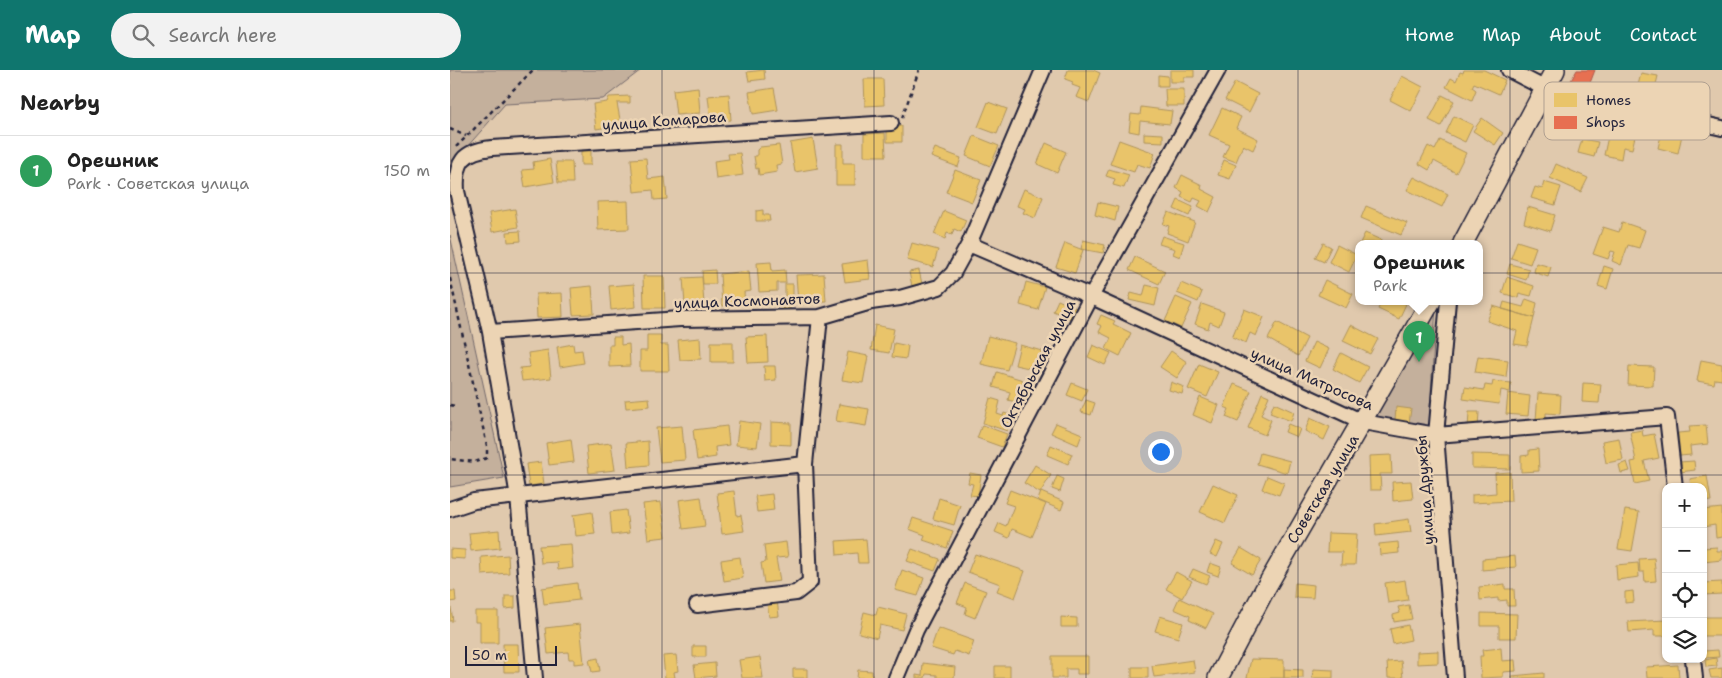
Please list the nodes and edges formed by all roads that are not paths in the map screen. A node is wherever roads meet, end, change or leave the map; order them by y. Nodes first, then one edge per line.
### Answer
1 (1043, 70) edge
2 (1218, 70) edge
3 (1509, 70) edge
4 (1555, 70) edge
5 (1548, 82) edge
6 (1544, 88) joint
7 (890, 123) road end
8 (1465, 240) edge
9 (969, 244) junction
10 (1092, 297) junction
11 (1429, 305) edge
12 (1448, 305) edge
13 (820, 317) junction
14 (490, 332) junction
15 (1363, 422) junction
16 (1436, 435) junction
17 (805, 464) junction
18 (1674, 483) edge
19 (518, 496) junction
20 (450, 509) edge
21 (697, 605) dead end
22 (1694, 663) edge
23 (535, 678) edge
24 (896, 678) edge
25 (1218, 678) edge
26 (1455, 678) edge
27 (1696, 678) edge

1 - 9 street, улица Космонавтов
2 - 10 street, Октябрьская улица
3 - 6 street
4 - 5 street
6 - 8 street
7 - 14 street, улица Комарова
9 - 10 street, улица Матросова
9 - 13 street, улица Космонавтов
10 - 15 street, улица Матросова
10 - 24 street, Октябрьская улица
11 - 15 street, Советская улица
12 - 16 street, улица Дружбы
13 - 14 street, улица Космонавтов
13 - 17 street
14 - 19 street
15 - 16 street, улица Матросова
15 - 25 street, Советская улица
16 - 18 street, улица Матросова
16 - 26 street, улица Дружбы
17 - 19 street
17 - 21 street
19 - 20 street
19 - 23 street
22 - 27 street

